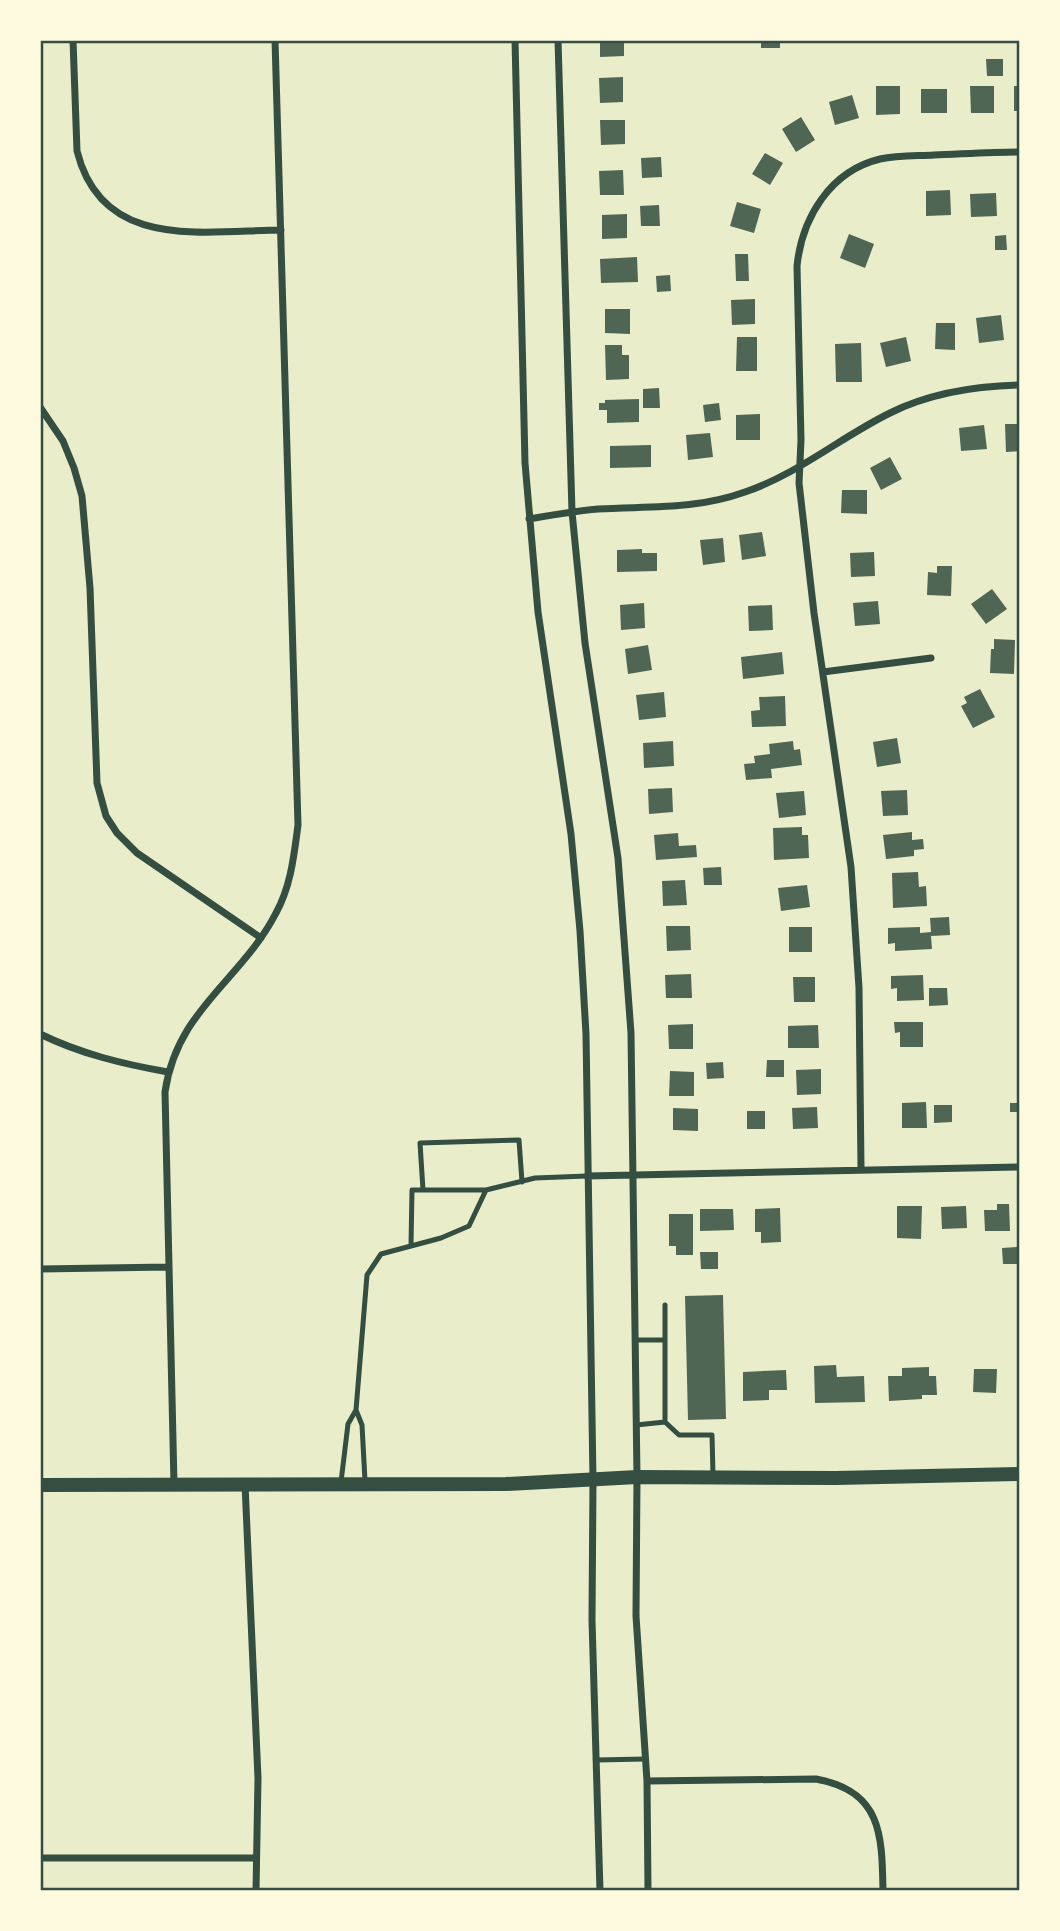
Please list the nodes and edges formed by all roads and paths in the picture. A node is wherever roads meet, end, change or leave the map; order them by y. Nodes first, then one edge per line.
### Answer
1 (73, 40) edge
2 (275, 40) edge
3 (515, 40) edge
4 (558, 40) edge
5 (1020, 152) edge
6 (281, 230) junction
7 (1020, 385) edge
8 (40, 408) edge
9 (799, 467) junction
10 (572, 512) junction
11 (529, 519) junction
12 (931, 658) dead end
13 (823, 672) junction
14 (261, 938) junction
15 (40, 1034) edge
16 (168, 1072) junction
17 (1020, 1167) edge
18 (861, 1169) junction
19 (634, 1174) junction
20 (587, 1176) junction
21 (522, 1182) junction
22 (486, 1189) junction
23 (423, 1190) junction
24 (411, 1245) junction
25 (169, 1267) junction
26 (40, 1269) edge
27 (665, 1305) dead end
28 (635, 1340) junction
29 (665, 1340) junction
30 (356, 1410) junction
31 (665, 1422) junction
32 (636, 1425) junction
33 (1020, 1474) edge
34 (637, 1477) junction
35 (713, 1477) junction
36 (593, 1480) junction
37 (174, 1484) junction
38 (245, 1484) junction
39 (340, 1484) junction
40 (366, 1484) junction
41 (40, 1485) edge
42 (646, 1759) junction
43 (596, 1760) junction
44 (647, 1781) junction
45 (40, 1858) edge
46 (256, 1858) junction
47 (256, 1891) edge
48 (600, 1891) edge
49 (648, 1891) edge
50 (883, 1891) edge

1 - 6 street
2 - 6 street
3 - 11 street
4 - 10 street
5 - 9 street
6 - 14 street
7 - 9 street
8 - 14 street
9 - 10 street
9 - 13 street
10 - 11 street
10 - 19 street
11 - 20 street
12 - 13 street
13 - 18 street
14 - 16 street
15 - 16 street
16 - 25 street
17 - 18 street
18 - 19 street
19 - 20 street
19 - 28 street
20 - 21 lane
20 - 36 street
21 - 22 lane
21 - 23 lane
22 - 23 lane
22 - 24 lane
23 - 24 lane
24 - 30 lane
25 - 26 street
25 - 37 street
27 - 29 lane
28 - 29 lane
28 - 32 street
29 - 31 lane
30 - 39 lane
30 - 40 lane
31 - 32 lane
31 - 35 lane
32 - 34 street
33 - 35 main road
34 - 35 main road
34 - 36 main road
34 - 42 street
36 - 40 main road
36 - 43 street
37 - 38 main road
37 - 41 main road
38 - 39 main road
38 - 46 street
39 - 40 main road
42 - 43 lane
42 - 44 street
43 - 48 street
44 - 49 street
44 - 50 street
45 - 46 street
46 - 47 street

